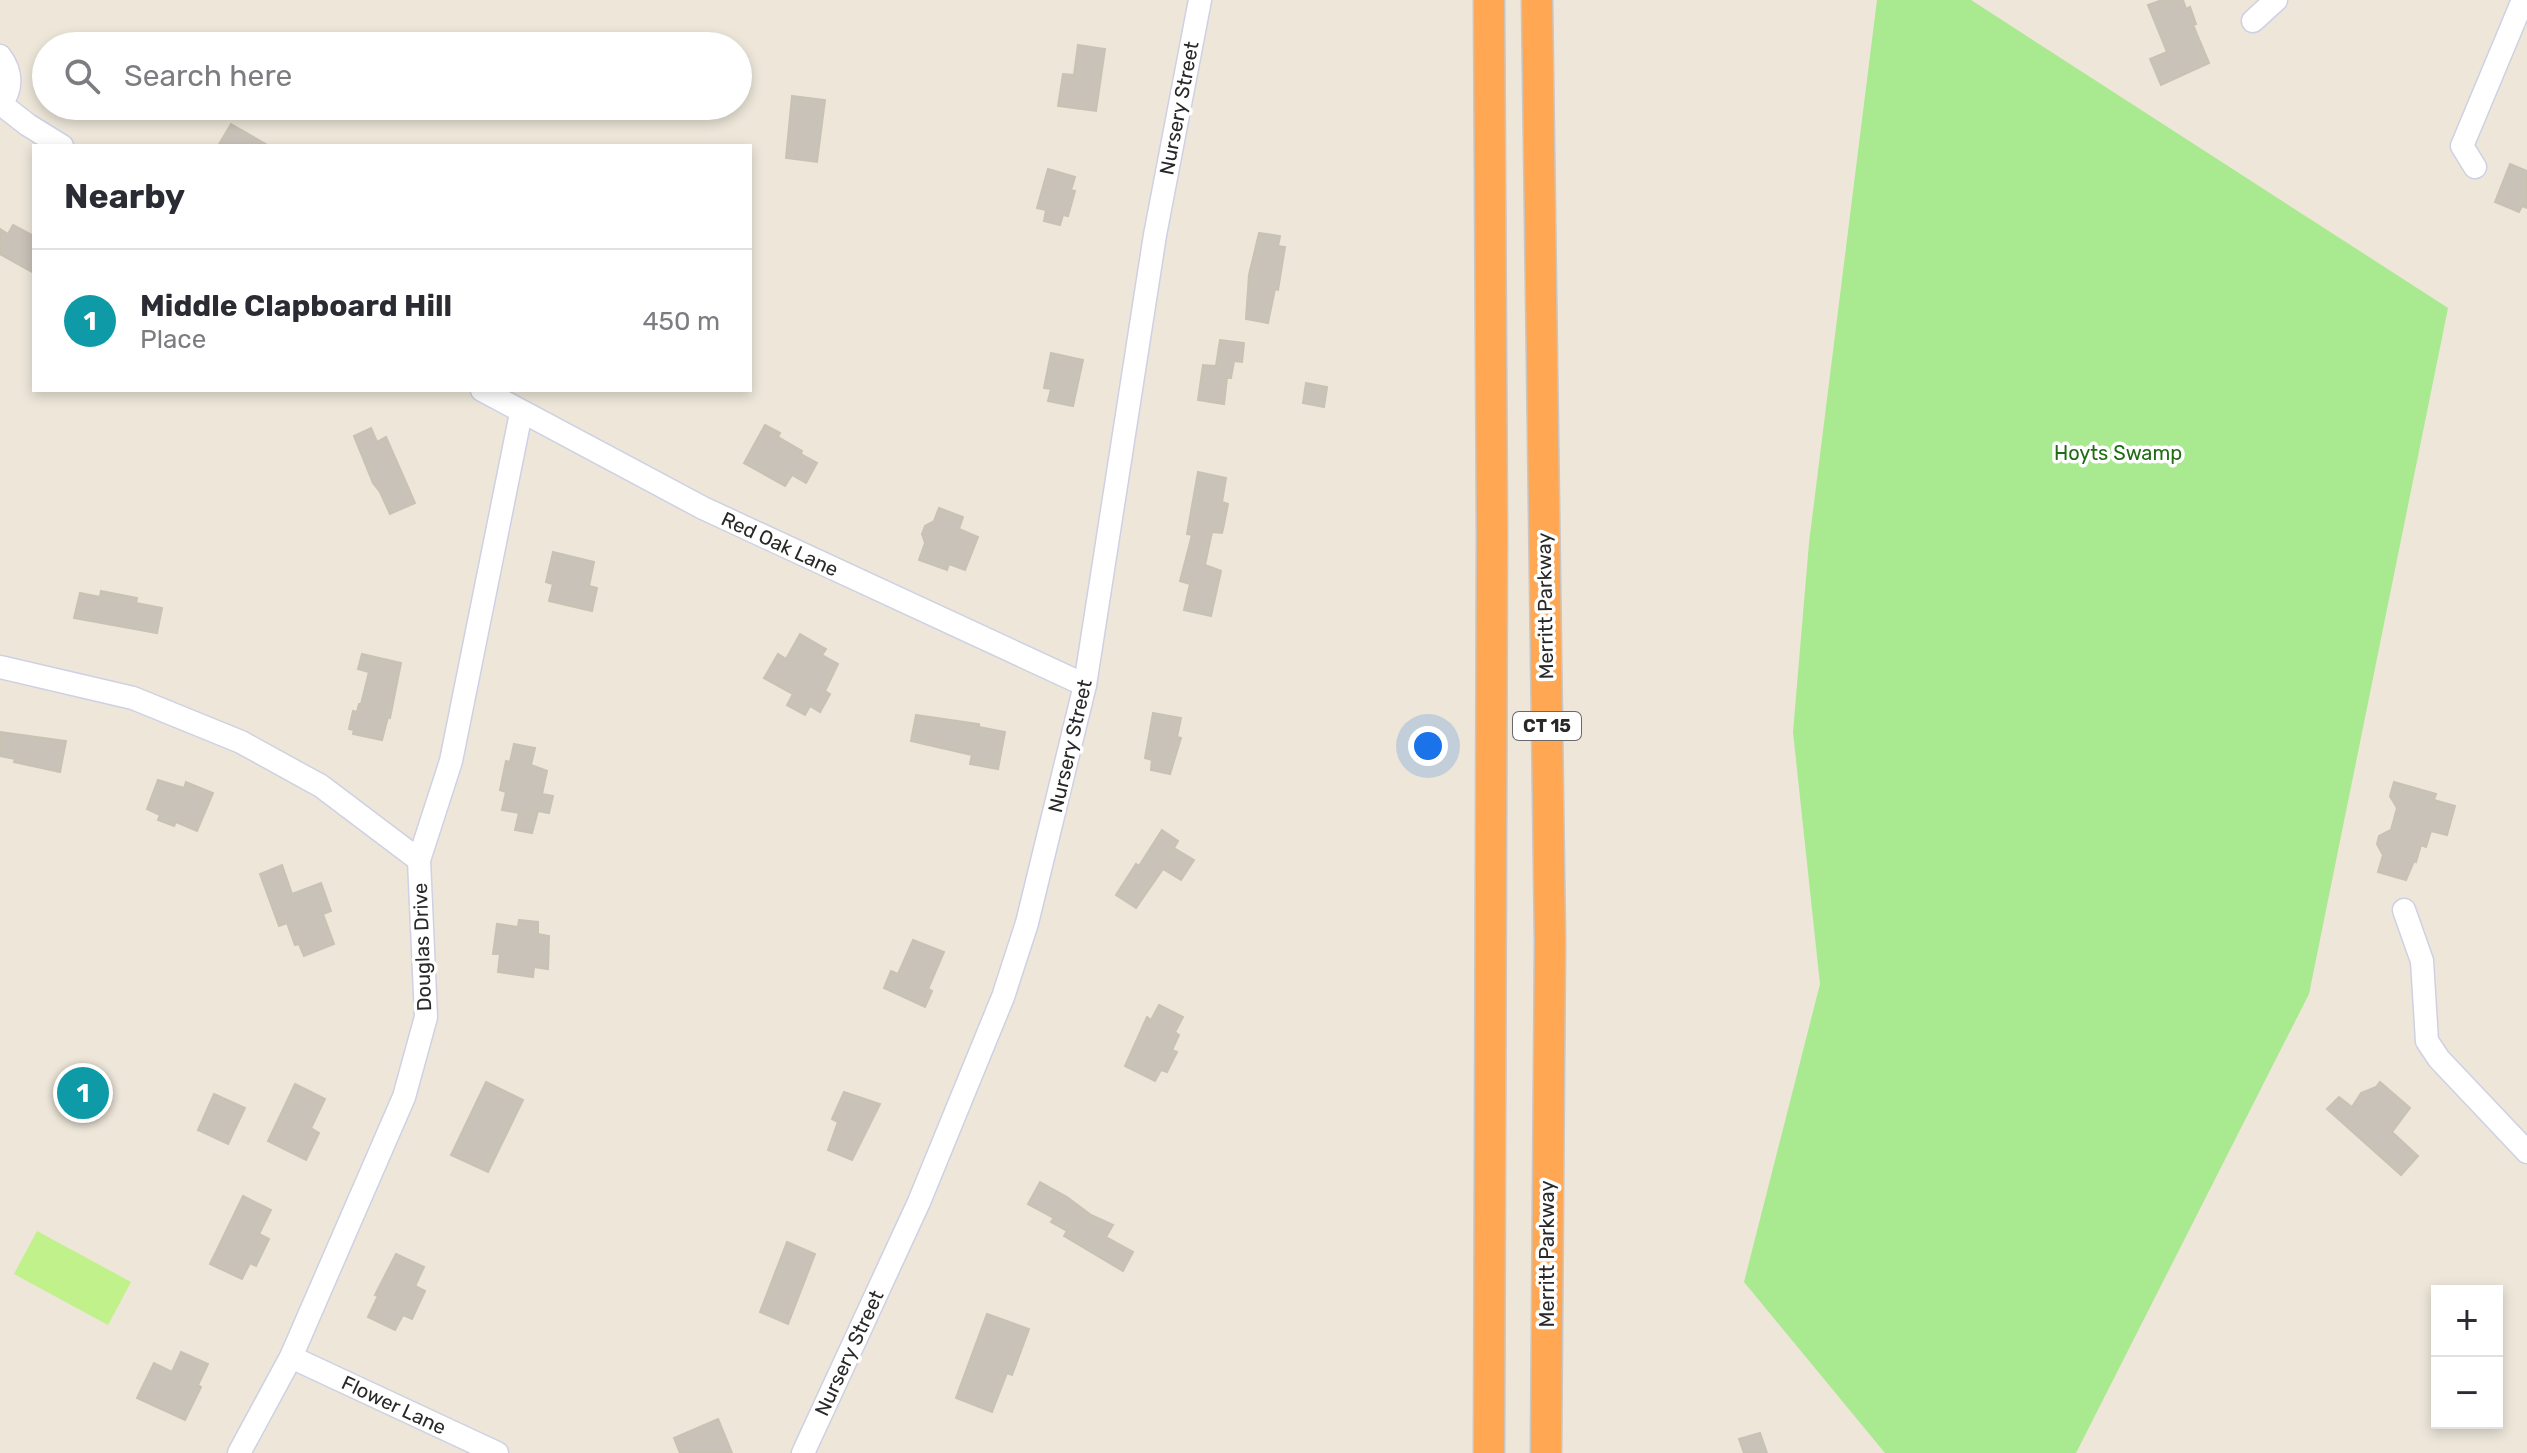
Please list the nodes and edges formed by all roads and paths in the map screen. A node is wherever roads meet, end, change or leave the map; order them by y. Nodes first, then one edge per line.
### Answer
1 (1200, 0) edge
2 (1489, 0) edge
3 (1537, 0) edge
4 (2276, 0) edge
5 (2523, 0) edge
6 (2253, 21) dead end
7 (0, 56) edge
8 (1, 105) edge
9 (59, 144) edge
10 (2475, 167) dead end
11 (485, 392) edge
12 (521, 413) junction
13 (0, 667) edge
14 (1085, 685) junction
15 (419, 860) junction
16 (2404, 910) dead end
17 (2527, 1152) edge
18 (291, 1357) junction
19 (239, 1453) edge
20 (497, 1453) edge
21 (803, 1453) edge
22 (1489, 1453) edge
23 (1546, 1453) edge

1 - 14 street, Nursery Street
2 - 22 highway, CT 15
3 - 23 highway, Merritt Parkway / CT 15
4 - 6 street
5 - 10 street
7 - 8 street
8 - 9 street
11 - 12 street, Red Oak Lane
12 - 14 street, Red Oak Lane
12 - 15 street, Douglas Drive
13 - 15 street
14 - 21 street, Nursery Street
15 - 18 street, Douglas Drive
16 - 17 street
18 - 19 street, Douglas Drive
18 - 20 street, Flower Lane

